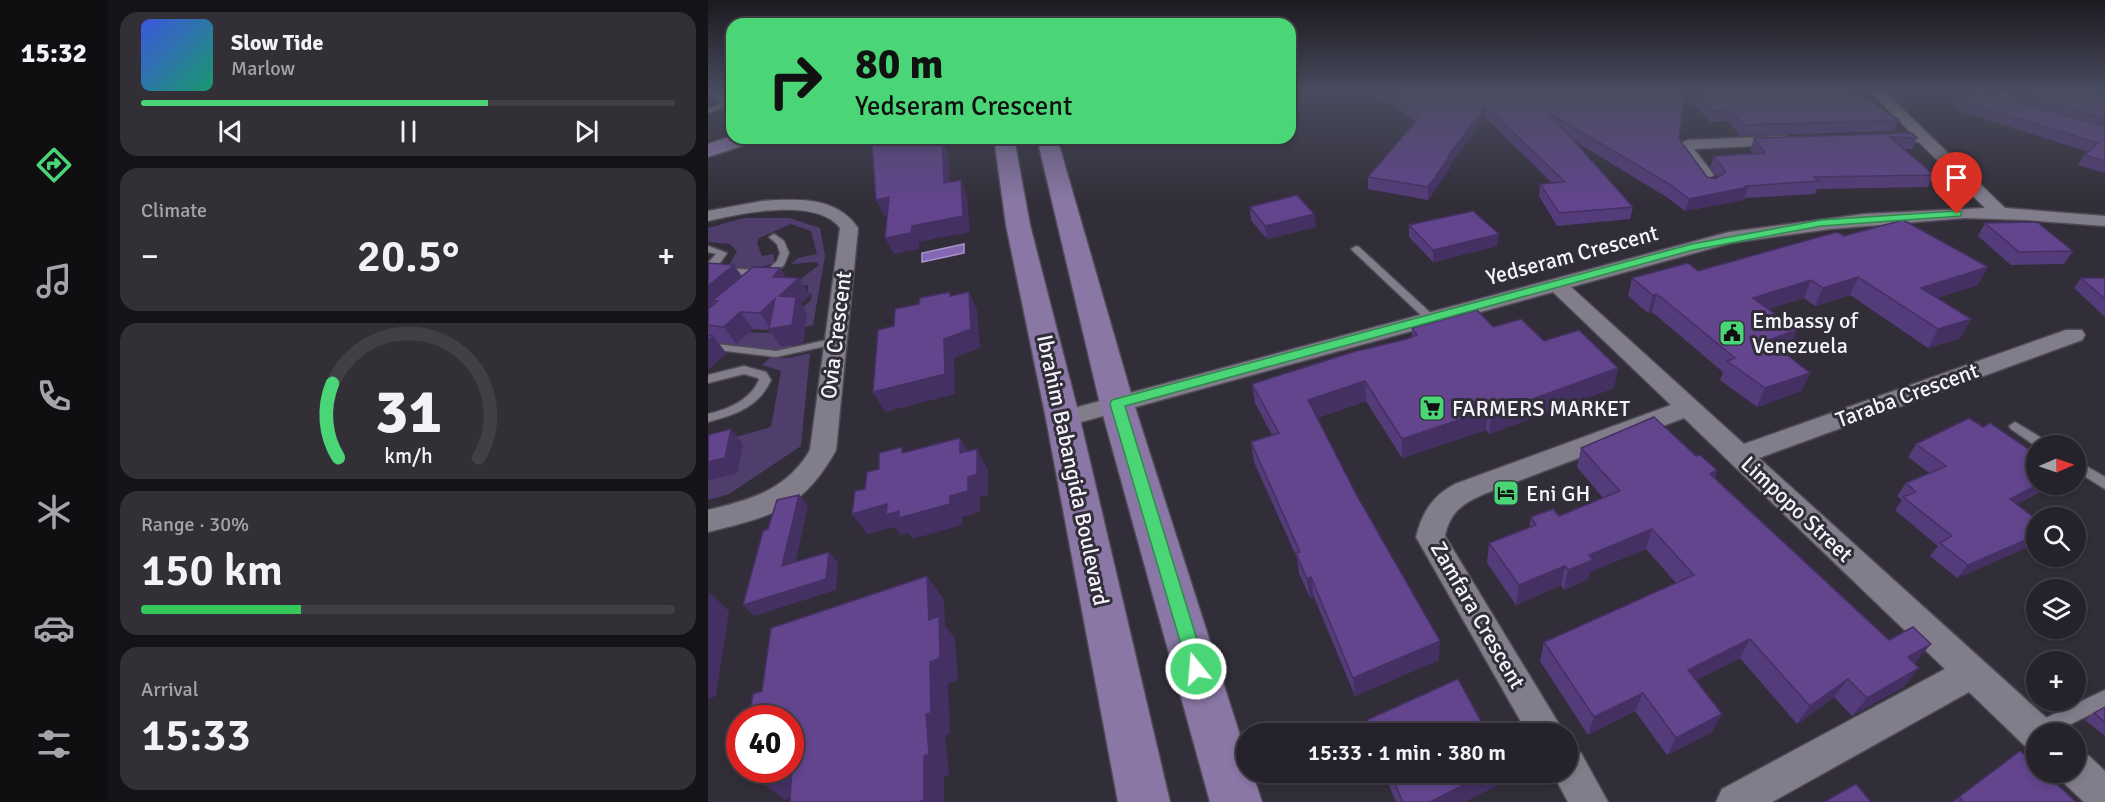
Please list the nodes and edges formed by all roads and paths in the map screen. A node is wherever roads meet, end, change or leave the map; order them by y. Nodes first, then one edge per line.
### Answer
1 (1913, 127) edge
2 (726, 129) edge
3 (708, 135) edge
4 (1923, 137) junction
5 (1866, 139) edge
6 (1796, 141) edge
7 (729, 144) edge
8 (1005, 144) edge
9 (1049, 144) edge
10 (708, 151) edge
11 (1712, 184) edge
12 (2000, 213) junction
13 (708, 216) edge
14 (2105, 220) edge
15 (774, 237) dead end
16 (708, 249) edge
17 (1356, 249) dead end
18 (708, 269) edge
19 (769, 273) junction
20 (1556, 284) junction
21 (752, 288) edge
22 (1430, 318) junction
23 (2074, 335) dead end
24 (836, 341) junction
25 (708, 346) edge
26 (762, 353) junction
27 (744, 370) junction
28 (708, 379) edge
29 (1117, 404) junction
30 (1688, 408) junction
31 (708, 418) edge
32 (1064, 420) junction
33 (2015, 426) dead end
34 (2028, 435) edge
35 (1740, 455) junction
36 (2086, 472) edge
37 (2105, 484) edge
38 (708, 521) edge
39 (1971, 673) junction
40 (2105, 698) edge
41 (1541, 723) edge
42 (2027, 723) edge
43 (2055, 723) edge
44 (2086, 778) edge
45 (1578, 783) edge
46 (2105, 796) edge
47 (1144, 802) edge
48 (1236, 802) edge
49 (1589, 802) edge
50 (1735, 802) edge

1 - 4 street
2 - 3 street
4 - 5 street
4 - 12 street
6 - 11 street
7 - 10 street
8 - 32 street, Ibrahim Babangida Boulevard
9 - 29 street
12 - 14 street, Yedseram Crescent
12 - 20 street, Yedseram Crescent
13 - 24 street, Ovia Crescent
15 - 19 lane
16 - 18 lane
17 - 22 lane
18 - 19 lane
19 - 21 lane
20 - 22 street, Yedseram Crescent
20 - 30 street, Limpopo Street
22 - 29 street, Yedseram Crescent
23 - 35 street, Taraba Crescent
24 - 26 lane
24 - 38 street, Ovia Crescent
25 - 26 lane
26 - 27 lane
27 - 28 lane
27 - 31 lane
29 - 32 street, Yedseram Crescent
29 - 48 street
30 - 35 street, Limpopo Street
30 - 41 street, Zamfara Crescent
32 - 47 street, Ibrahim Babangida Boulevard
33 - 34 lane
35 - 39 street, Limpopo Street
36 - 37 lane
39 - 42 street, Limpopo Street
39 - 50 street
40 - 43 lane
44 - 46 street
45 - 49 street

